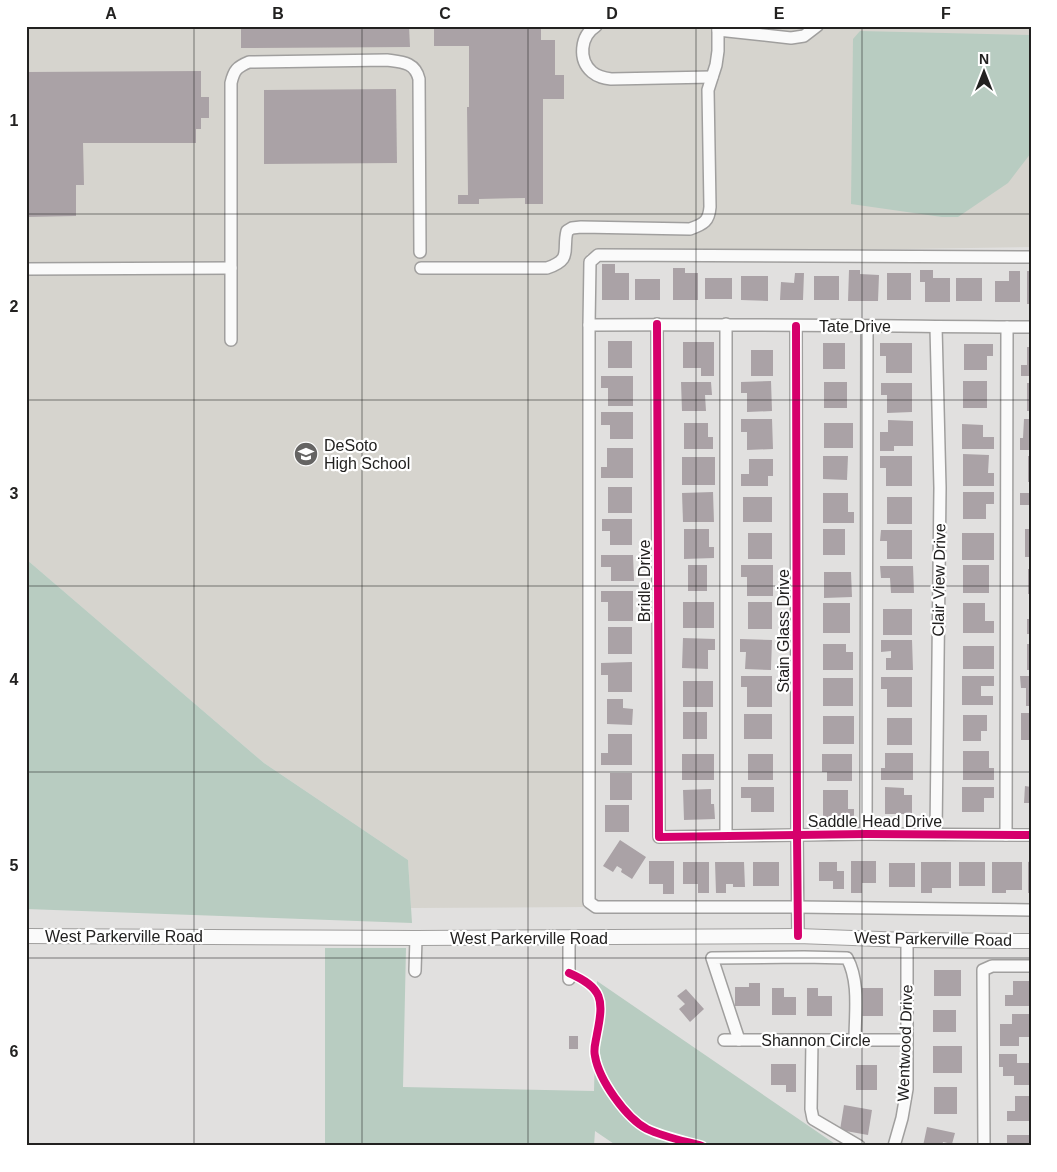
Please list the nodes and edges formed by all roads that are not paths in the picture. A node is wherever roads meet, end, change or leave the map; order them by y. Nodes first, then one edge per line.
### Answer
1 (596, 26) edge
2 (817, 26) edge
3 (718, 28) edge
4 (712, 77) junction
5 (420, 252) dead end
6 (1031, 257) edge
7 (231, 268) junction
8 (421, 268) dead end
9 (26, 269) edge
10 (657, 324) junction
11 (726, 324) junction
12 (589, 325) junction
13 (796, 326) junction
14 (867, 326) junction
15 (936, 327) junction
16 (1008, 327) junction
17 (1031, 327) edge
18 (231, 340) dead end
19 (866, 834) junction
20 (936, 834) junction
21 (1006, 835) junction
22 (1031, 835) edge
23 (726, 836) junction
24 (797, 836) junction
25 (659, 837) joint
26 (798, 907) junction
27 (1031, 910) edge
28 (26, 936) edge
29 (798, 936) junction
30 (416, 938) junction
31 (569, 938) junction
32 (907, 940) junction
33 (1031, 941) edge
34 (1031, 966) edge
35 (415, 971) dead end
36 (569, 979) dead end
37 (724, 1040) dead end
38 (739, 1040) junction
39 (812, 1040) junction
40 (855, 1040) junction
41 (907, 1040) junction
42 (859, 1146) edge
43 (894, 1146) edge
44 (984, 1146) edge

1 - 4 street
2 - 3 street
3 - 4 street
4 - 8 street
5 - 7 street
6 - 12 street
7 - 9 street
7 - 18 street
10 - 11 street, Tate Drive
10 - 12 street, Tate Drive
10 - 25 street, Bridle Drive
11 - 13 street, Tate Drive
11 - 23 street
12 - 26 street
13 - 14 street, Tate Drive
13 - 24 street, Stain Glass Drive
14 - 15 street, Tate Drive
14 - 19 street
15 - 16 street, Tate Drive
15 - 20 street, Clair View Drive
16 - 17 street, Tate Drive
16 - 21 street
19 - 20 street, Saddle Head Drive
19 - 24 street, Saddle Head Drive
20 - 21 street, Saddle Head Drive
21 - 22 street, Saddle Head Drive
23 - 24 street, Saddle Head Drive
23 - 25 street, Saddle Head Drive
24 - 26 street, Stain Glass Drive
26 - 27 street
26 - 29 street, Stain Glass Drive
28 - 30 main road, West Parkerville Road
29 - 31 main road, West Parkerville Road
29 - 32 main road, West Parkerville Road
30 - 31 main road, West Parkerville Road
30 - 35 street
31 - 36 street
32 - 33 main road, West Parkerville Road
32 - 41 street, Wentwood Drive
34 - 44 street
37 - 38 street, Shannon Circle
38 - 39 street, Shannon Circle
38 - 40 street
39 - 40 street, Shannon Circle
39 - 42 street
40 - 41 street, Shannon Circle
41 - 43 street, Wentwood Drive

